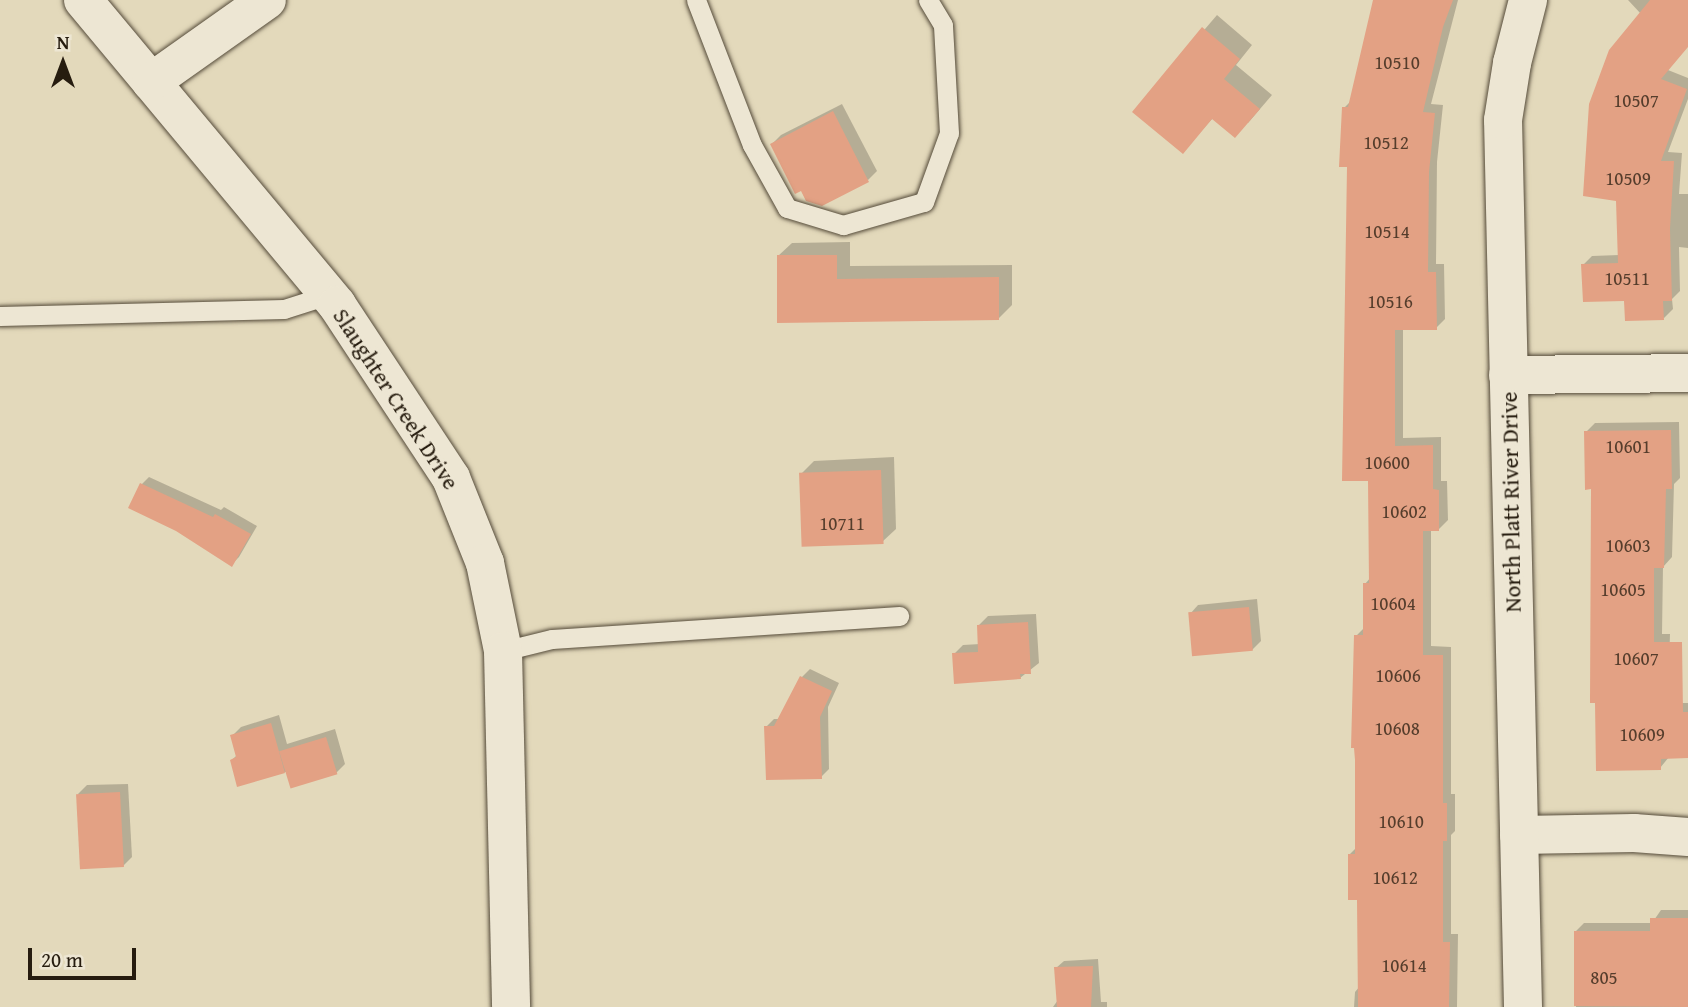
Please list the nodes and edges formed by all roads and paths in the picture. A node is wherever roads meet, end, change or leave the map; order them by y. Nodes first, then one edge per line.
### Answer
1 (83, 0) edge
2 (267, 0) edge
3 (696, 0) edge
4 (928, 0) edge
5 (1528, 0) edge
6 (152, 82) junction
7 (328, 295) junction
8 (0, 316) edge
9 (1688, 373) edge
10 (1508, 375) junction
11 (899, 616) dead end
12 (503, 651) junction
13 (1519, 835) junction
14 (1688, 837) edge
15 (511, 1007) edge
16 (1523, 1007) edge

1 - 6 street, Slaughter Creek Drive
2 - 6 street
3 - 4 lane
5 - 10 street, North Platt River Drive
6 - 7 street, Slaughter Creek Drive
7 - 8 lane
7 - 12 street, Slaughter Creek Drive
9 - 10 street
10 - 13 street, North Platt River Drive
11 - 12 lane
12 - 15 street, Slaughter Creek Drive
13 - 14 street
13 - 16 street, North Platt River Drive

